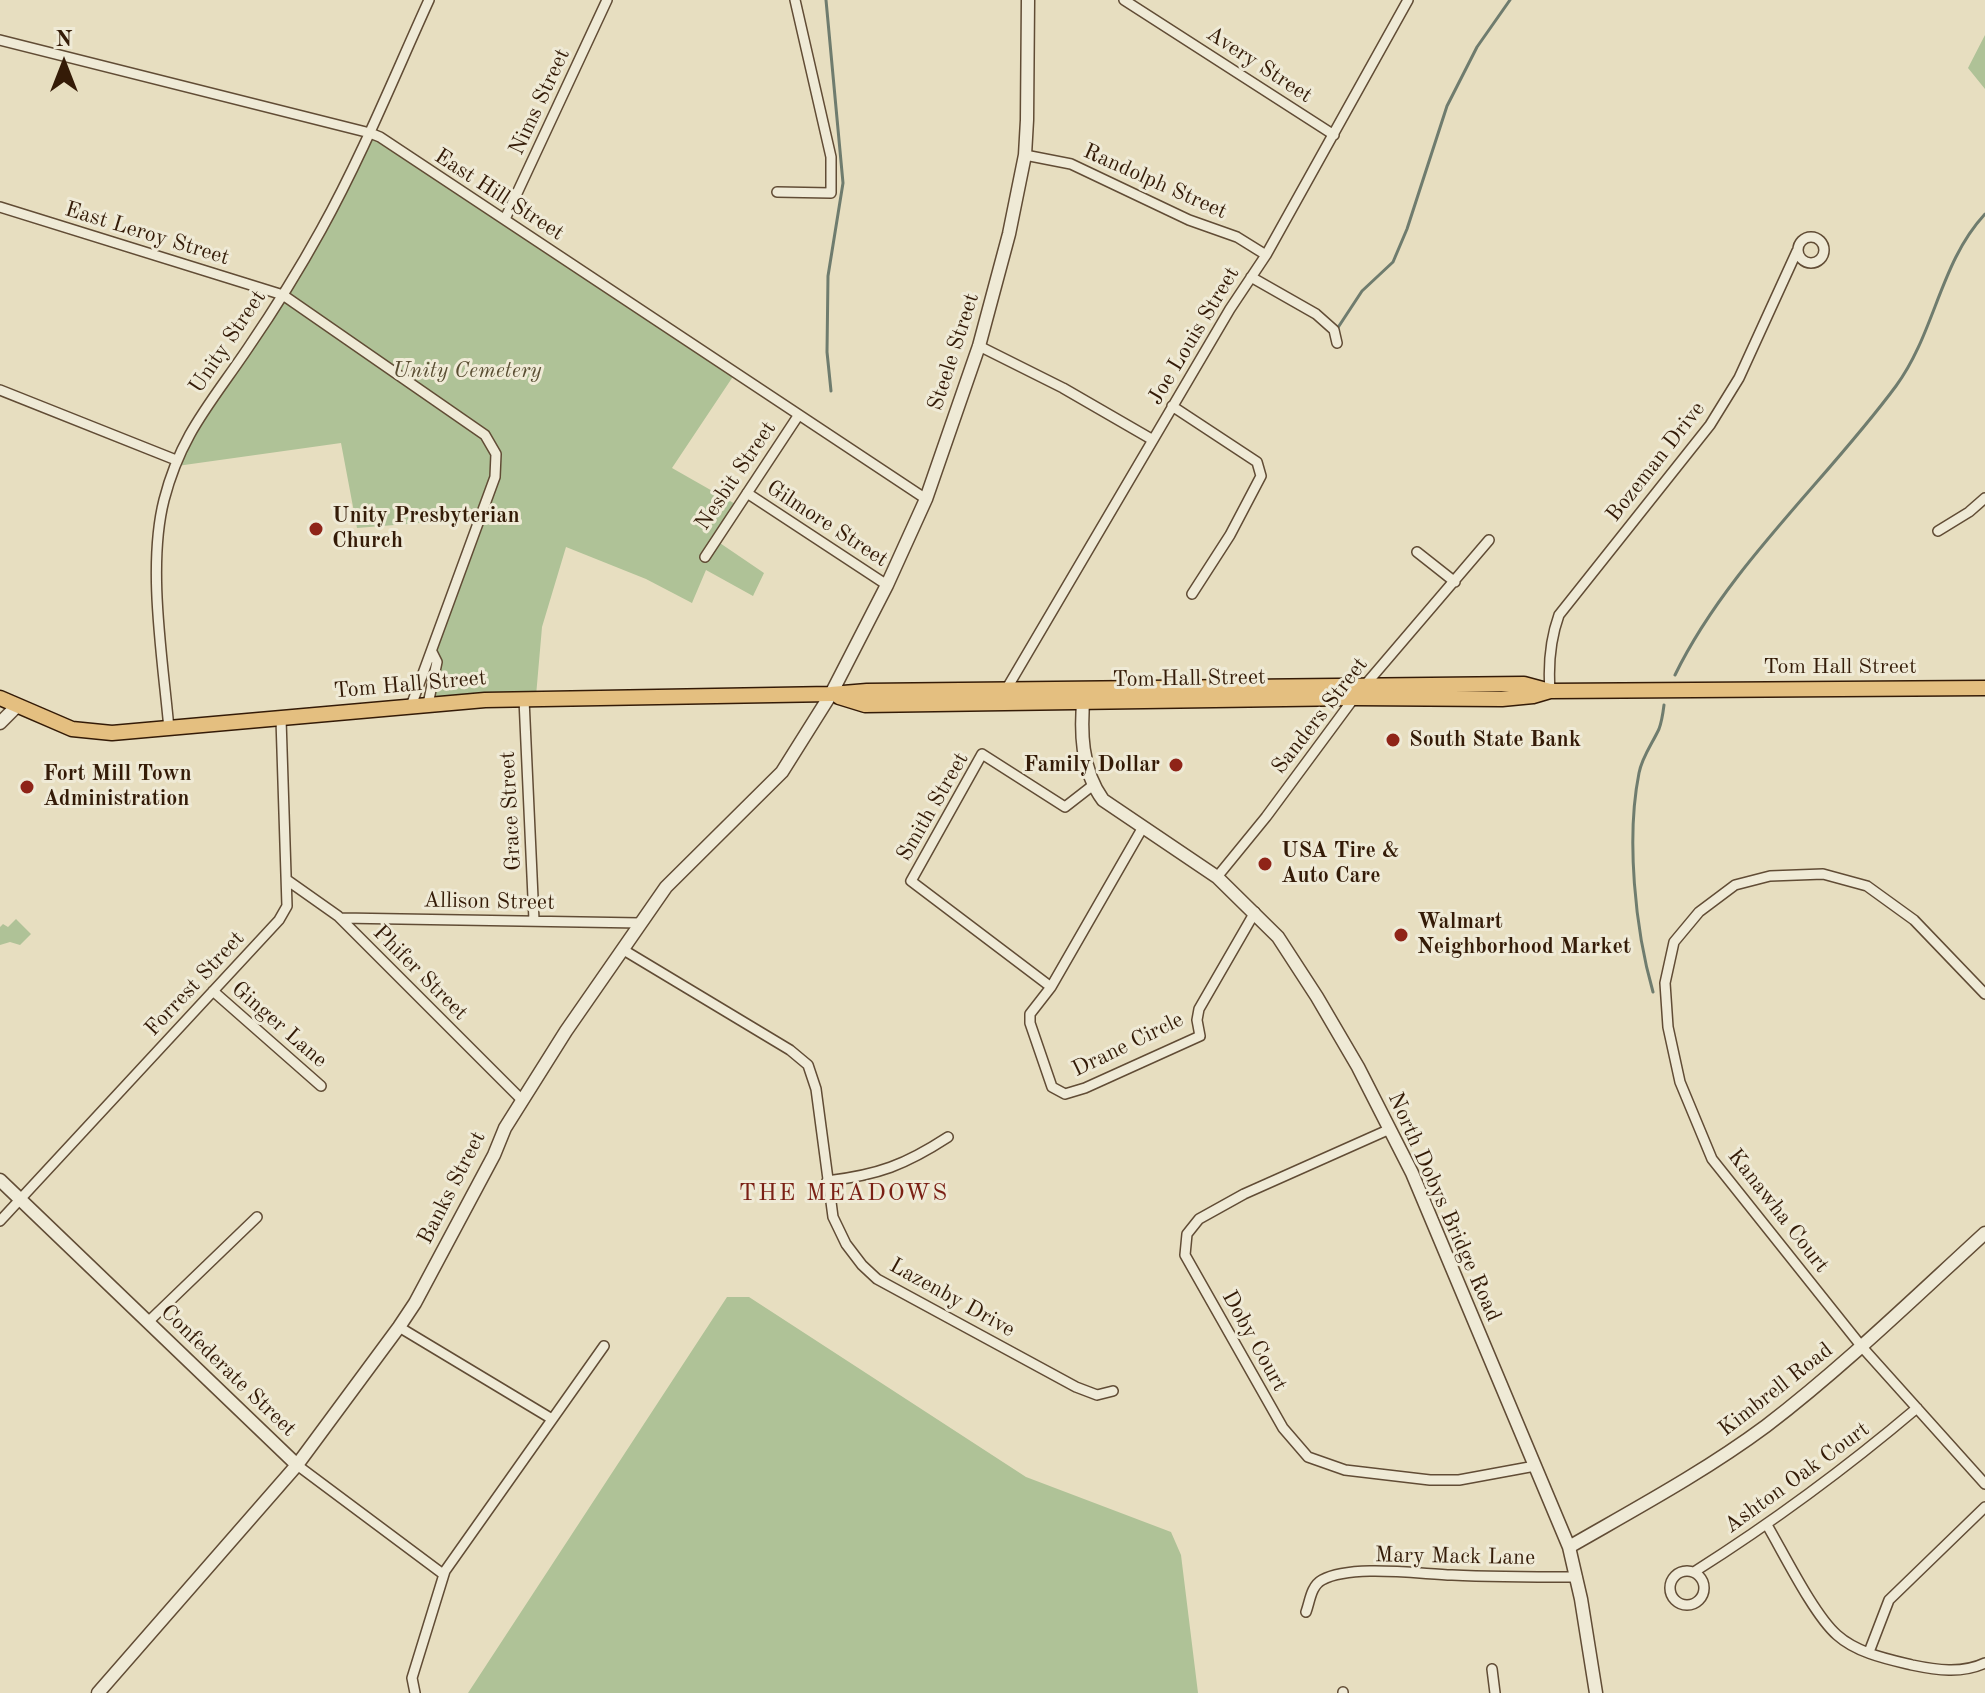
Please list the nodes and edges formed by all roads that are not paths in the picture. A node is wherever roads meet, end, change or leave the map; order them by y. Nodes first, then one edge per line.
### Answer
1 (429, 0) edge
2 (607, 0) edge
3 (795, 0) edge
4 (1028, 0) edge
5 (1124, 0) edge
6 (1408, 0) edge
7 (0, 40) edge
8 (370, 133) junction
9 (1334, 135) junction
10 (1025, 155) junction
11 (777, 192) dead end
12 (0, 207) edge
13 (505, 219) junction
14 (1797, 251) dead end
15 (1266, 255) junction
16 (1251, 277) junction
17 (283, 295) junction
18 (1337, 343) dead end
19 (979, 346) junction
20 (0, 390) edge
21 (1172, 406) junction
22 (798, 416) junction
23 (1153, 440) junction
24 (176, 460) junction
25 (747, 493) junction
26 (1985, 498) edge
27 (926, 499) junction
28 (1938, 531) dead end
29 (1489, 540) dead end
30 (1417, 552) dead end
31 (705, 557) dead end
32 (1455, 582) junction
33 (887, 585) junction
34 (1192, 594) dead end
35 (432, 652) junction
36 (1365, 686) junction
37 (1007, 688) junction
38 (1985, 688) edge
39 (1550, 691) junction
40 (831, 694) junction
41 (1084, 697) junction
42 (0, 698) edge
43 (1354, 698) junction
44 (524, 699) junction
45 (428, 704) junction
46 (17, 706) junction
47 (411, 706) junction
48 (281, 719) junction
49 (0, 723) edge
50 (169, 729) junction
51 (1092, 786) junction
52 (1143, 827) junction
53 (1217, 877) junction
54 (287, 880) junction
55 (1255, 912) junction
56 (338, 916) junction
57 (534, 920) junction
58 (640, 923) junction
59 (622, 949) junction
60 (1051, 987) junction
61 (213, 991) junction
62 (1985, 994) edge
63 (321, 1086) dead end
64 (522, 1100) junction
65 (1390, 1129) junction
66 (948, 1137) dead end
67 (0, 1180) edge
68 (827, 1181) junction
69 (20, 1200) junction
70 (257, 1217) dead end
71 (0, 1221) edge
72 (1985, 1233) edge
73 (148, 1322) junction
74 (399, 1327) junction
75 (604, 1346) dead end
76 (1862, 1347) junction
77 (1113, 1391) dead end
78 (1917, 1408) junction
79 (552, 1419) junction
80 (297, 1465) junction
81 (1535, 1466) junction
82 (1985, 1484) edge
83 (1985, 1507) edge
84 (1767, 1525) junction
85 (1569, 1547) junction
86 (1694, 1572) dead end
87 (443, 1574) junction
88 (1577, 1577) junction
89 (1306, 1612) dead end
90 (1869, 1652) junction
91 (1985, 1663) edge
92 (1492, 1669) dead end
93 (98, 1693) edge
94 (415, 1693) edge
95 (1495, 1693) edge
96 (1596, 1693) edge

1 - 8 street, Unity Street
2 - 13 street, Nims Street
3 - 11 street
4 - 10 street, Steele Street
5 - 9 street, Avery Street
6 - 9 street, Joe Louis Street
7 - 8 street, East Hill Street
8 - 13 street, East Hill Street
8 - 17 street, Unity Street
9 - 15 street, Joe Louis Street
10 - 15 street, Randolph Street
10 - 19 street, Steele Street
12 - 17 street, East Leroy Street
13 - 22 street, East Hill Street
14 - 39 street, Bozeman Drive
15 - 16 street, Joe Louis Street
16 - 18 street
16 - 21 street, Joe Louis Street
17 - 24 street, Unity Street
17 - 35 street, East Leroy Street
19 - 23 street
19 - 27 street, Steele Street
20 - 24 street
21 - 23 street, Joe Louis Street
21 - 34 street
22 - 25 street, Nesbit Street
22 - 27 street, East Hill Street
23 - 37 street, Joe Louis Street
24 - 50 street, Unity Street
25 - 31 street, Nesbit Street
25 - 33 street, Gilmore Street
26 - 28 street
27 - 33 street, Steele Street
29 - 32 street, Sanders Street
30 - 32 street
32 - 36 street, Sanders Street
33 - 40 street, Steele Street
35 - 45 street
35 - 47 street, East Leroy Street
36 - 39 main road, Tom Hall Street
36 - 41 main road, Tom Hall Street
36 - 43 street, Sanders Street
37 - 40 main road, Tom Hall Street
37 - 41 main road, Tom Hall Street
38 - 39 main road, Tom Hall Street
39 - 43 main road, Tom Hall Street
40 - 41 main road, Tom Hall Street
40 - 44 main road, Tom Hall Street
40 - 58 street, Banks Street
41 - 43 main road, Tom Hall Street
41 - 51 street
42 - 46 main road, Tom Hall Street
43 - 53 street, Sanders Street
44 - 45 main road, Tom Hall Street
44 - 57 street, Grace Street
45 - 47 main road, Tom Hall Street
46 - 49 street
46 - 50 main road, Tom Hall Street
47 - 48 main road, Tom Hall Street
48 - 50 main road, Tom Hall Street
48 - 54 street, Forrest Street
51 - 52 street, North Dobys Bridge Road
51 - 60 street, Smith Street
52 - 53 street, North Dobys Bridge Road
52 - 60 street
53 - 55 street, North Dobys Bridge Road
54 - 56 street, Phifer Street
54 - 61 street, Forrest Street
55 - 60 street, Drane Circle
55 - 65 street, North Dobys Bridge Road
56 - 57 street, Allison Street
56 - 64 street, Phifer Street
57 - 58 street, Allison Street
58 - 59 street, Banks Street
59 - 64 street, Banks Street
59 - 68 street, Lazenby Drive
61 - 63 street, Ginger Lane
61 - 69 street, Forrest Street
62 - 76 street, Kanawha Court
64 - 74 street, Banks Street
65 - 81 street, North Dobys Bridge Road
65 - 81 street, Doby Court
66 - 68 street
67 - 69 street, Confederate Street
68 - 77 street, Lazenby Drive
69 - 71 street, Forrest Street
69 - 73 street, Confederate Street
70 - 73 street
72 - 76 street, Kimbrell Road
73 - 80 street, Confederate Street
74 - 79 street
74 - 80 street, Banks Street
75 - 79 street
76 - 78 street, Kanawha Court
76 - 85 street, Kimbrell Road
78 - 82 street, Kanawha Court
78 - 84 street, Ashton Oak Court
79 - 87 street
80 - 87 street, Confederate Street
80 - 93 street, Banks Street
81 - 85 street, North Dobys Bridge Road
83 - 90 street
84 - 86 street, Ashton Oak Court
84 - 90 street
85 - 88 street, North Dobys Bridge Road
87 - 94 street
88 - 89 street, Mary Mack Lane
88 - 96 street, North Dobys Bridge Road
90 - 91 street
92 - 95 street

